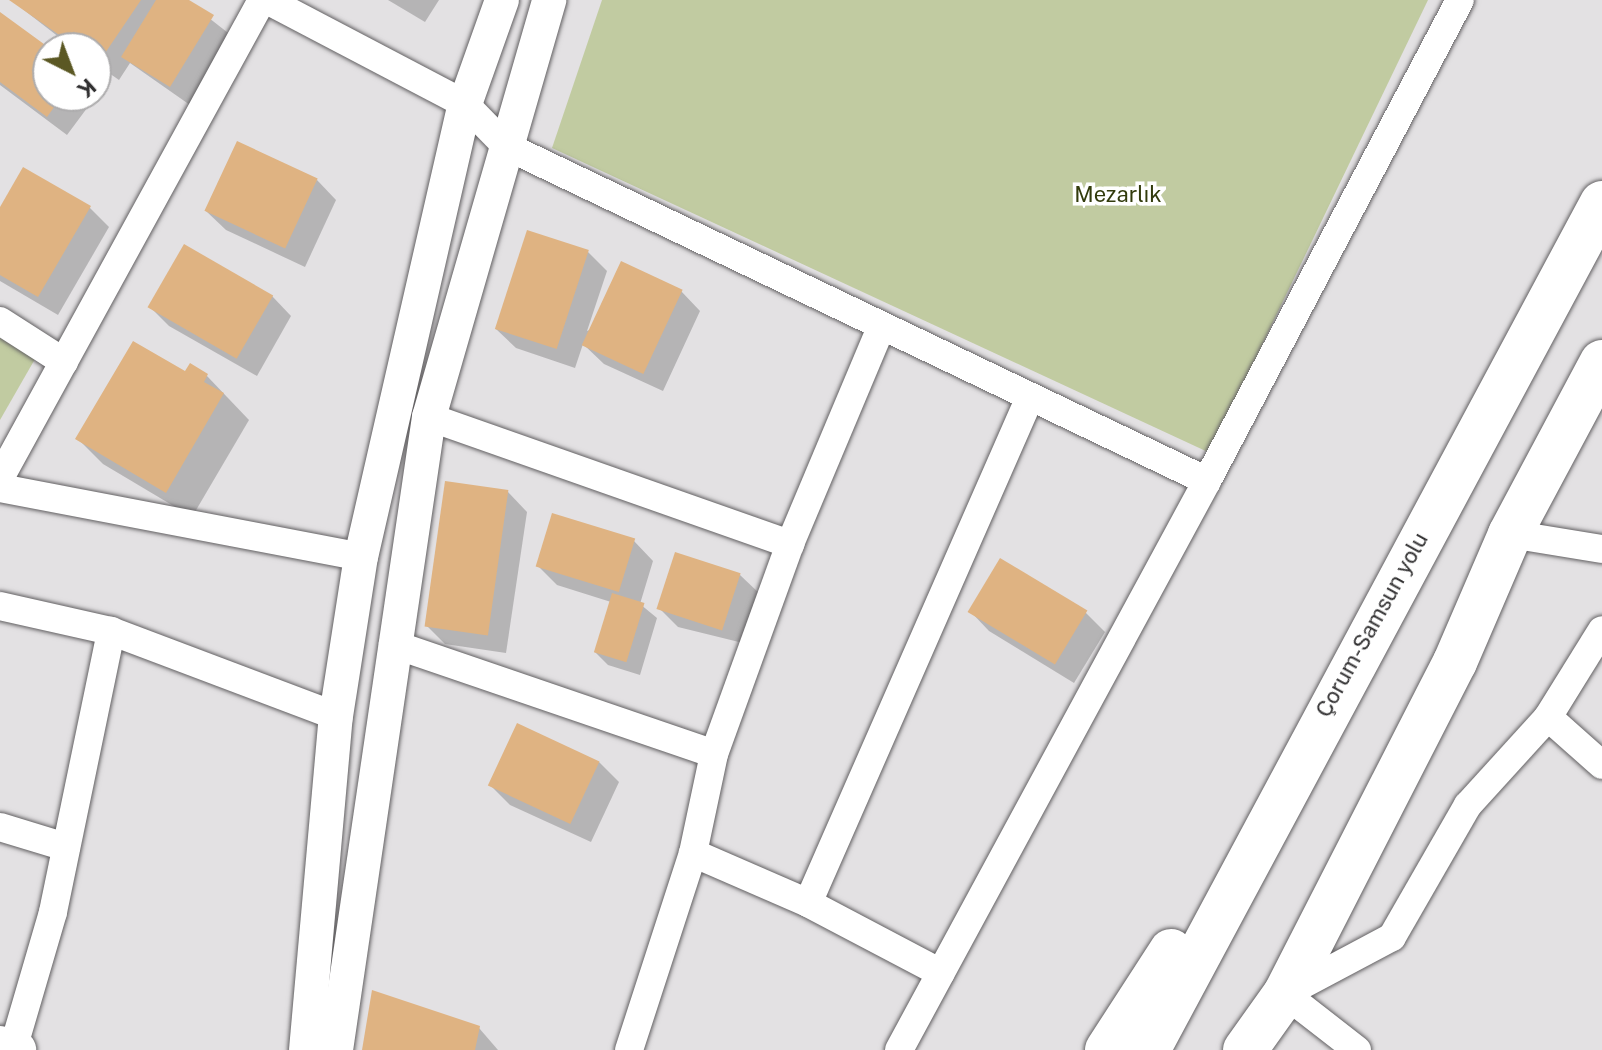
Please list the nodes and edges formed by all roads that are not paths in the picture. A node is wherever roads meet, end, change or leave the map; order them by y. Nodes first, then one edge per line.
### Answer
1 (264, 0) edge
2 (502, 0) edge
3 (549, 0) edge
4 (1460, 0) edge
5 (465, 104) junction
6 (506, 146) junction
7 (1602, 203) edge
8 (0, 321) edge
9 (881, 328) junction
10 (64, 362) junction
11 (1602, 362) edge
12 (1030, 397) junction
13 (429, 417) junction
14 (0, 478) edge
15 (1207, 481) junction
16 (0, 488) edge
17 (1510, 534) junction
18 (790, 544) junction
19 (1602, 549) edge
20 (361, 557) junction
21 (0, 606) edge
22 (1602, 630) edge
23 (111, 631) junction
24 (393, 644) junction
25 (336, 716) junction
26 (1548, 717) junction
27 (1315, 731) junction
28 (714, 754) junction
29 (1602, 765) edge
30 (0, 827) edge
31 (66, 847) junction
32 (693, 853) junction
33 (808, 903) junction
34 (941, 973) junction
35 (1285, 994) junction
36 (0, 1045) edge
37 (15, 1050) edge
38 (306, 1050) edge
39 (336, 1050) edge
40 (629, 1050) edge
41 (899, 1050) edge
42 (1107, 1050) edge
43 (1148, 1050) edge
44 (1245, 1050) edge
45 (1357, 1050) edge

1 - 5 street
1 - 10 street
2 - 5 street
3 - 6 street
4 - 15 street
5 - 6 street
5 - 20 street
6 - 9 street
6 - 13 street
7 - 27 highway, Çorum-Samsun yolu
8 - 10 street
9 - 12 street
9 - 18 street
10 - 14 street
11 - 17 highway
12 - 15 street
12 - 33 street
13 - 18 street
13 - 24 street
15 - 34 street
16 - 20 street
17 - 19 street
17 - 35 highway
18 - 28 street
20 - 25 street
21 - 23 street
22 - 26 street
23 - 25 street
23 - 31 street
24 - 28 street
24 - 39 street
25 - 38 street
26 - 29 street
26 - 35 street
27 - 42 highway
27 - 43 highway, Çorum-Samsun yolu
28 - 32 street
30 - 31 street
31 - 37 street
32 - 33 street
32 - 40 street
33 - 34 street
34 - 41 street
35 - 44 highway
35 - 45 street
36 - 37 main road

